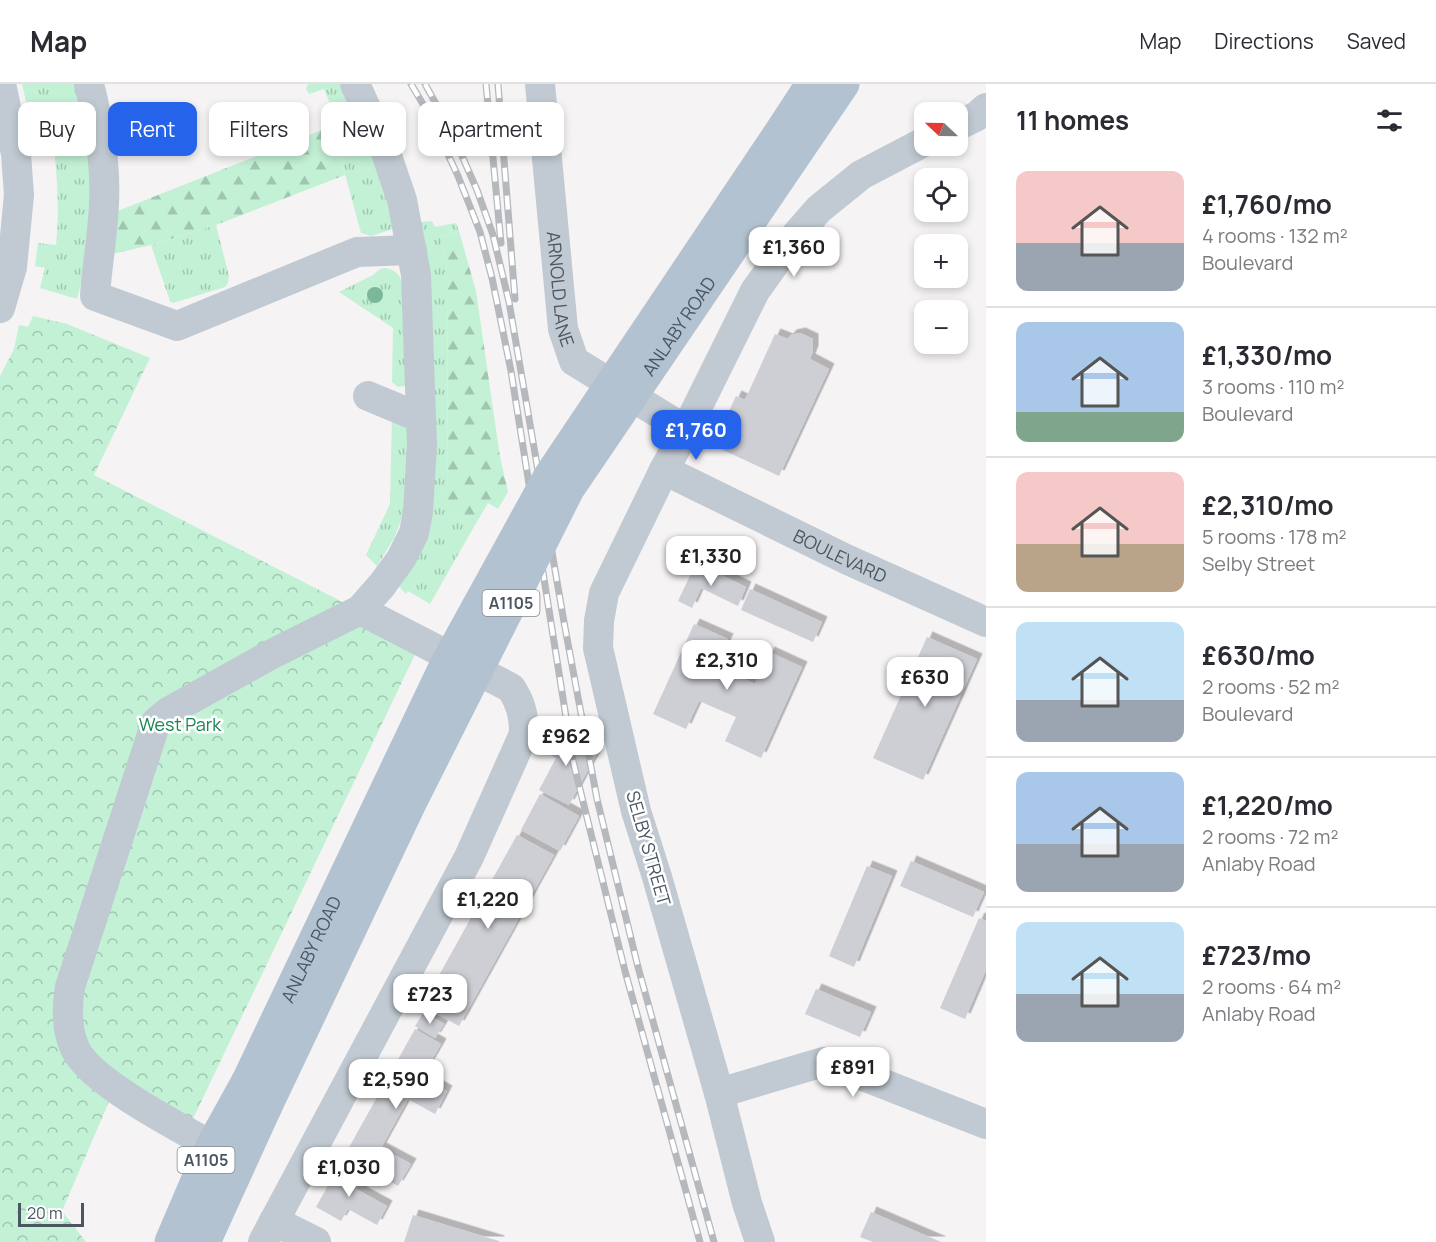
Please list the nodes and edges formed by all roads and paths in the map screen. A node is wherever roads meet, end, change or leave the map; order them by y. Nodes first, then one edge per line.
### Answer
1 (2, 84) edge
2 (89, 84) edge
3 (355, 84) edge
4 (540, 84) edge
5 (812, 84) edge
6 (843, 84) edge
7 (986, 108) edge
8 (968, 120) edge
9 (800, 124) junction
10 (914, 147) edge
11 (412, 250) junction
12 (0, 308) edge
13 (368, 396) dead end
14 (421, 418) junction
15 (686, 429) junction
16 (664, 470) junction
17 (360, 610) junction
18 (986, 622) edge
19 (257, 1094) junction
20 (719, 1094) junction
21 (986, 1124) edge
22 (212, 1146) junction
23 (268, 1231) edge
24 (171, 1242) edge
25 (204, 1242) edge
26 (316, 1242) edge
27 (760, 1242) edge

1 - 12 street
2 - 11 street
3 - 11 street
4 - 15 street, ARNOLD LANE
5 - 9 main road, ANLABY ROAD / A1105
6 - 9 main road, ANLABY ROAD / A1105
7 - 8 street
9 - 19 main road, ANLABY ROAD / A1105, bridge
10 - 15 street
11 - 14 street
13 - 14 street
14 - 17 street
15 - 16 street, SELBY STREET
16 - 18 street, BOULEVARD
16 - 20 street, SELBY STREET
17 - 22 street
17 - 23 street
19 - 22 main road, ANLABY ROAD / A1105
19 - 25 main road, ANLABY ROAD / A1105
20 - 21 street
20 - 27 street, SELBY STREET
22 - 24 main road, ANLABY ROAD / A1105
23 - 26 street

